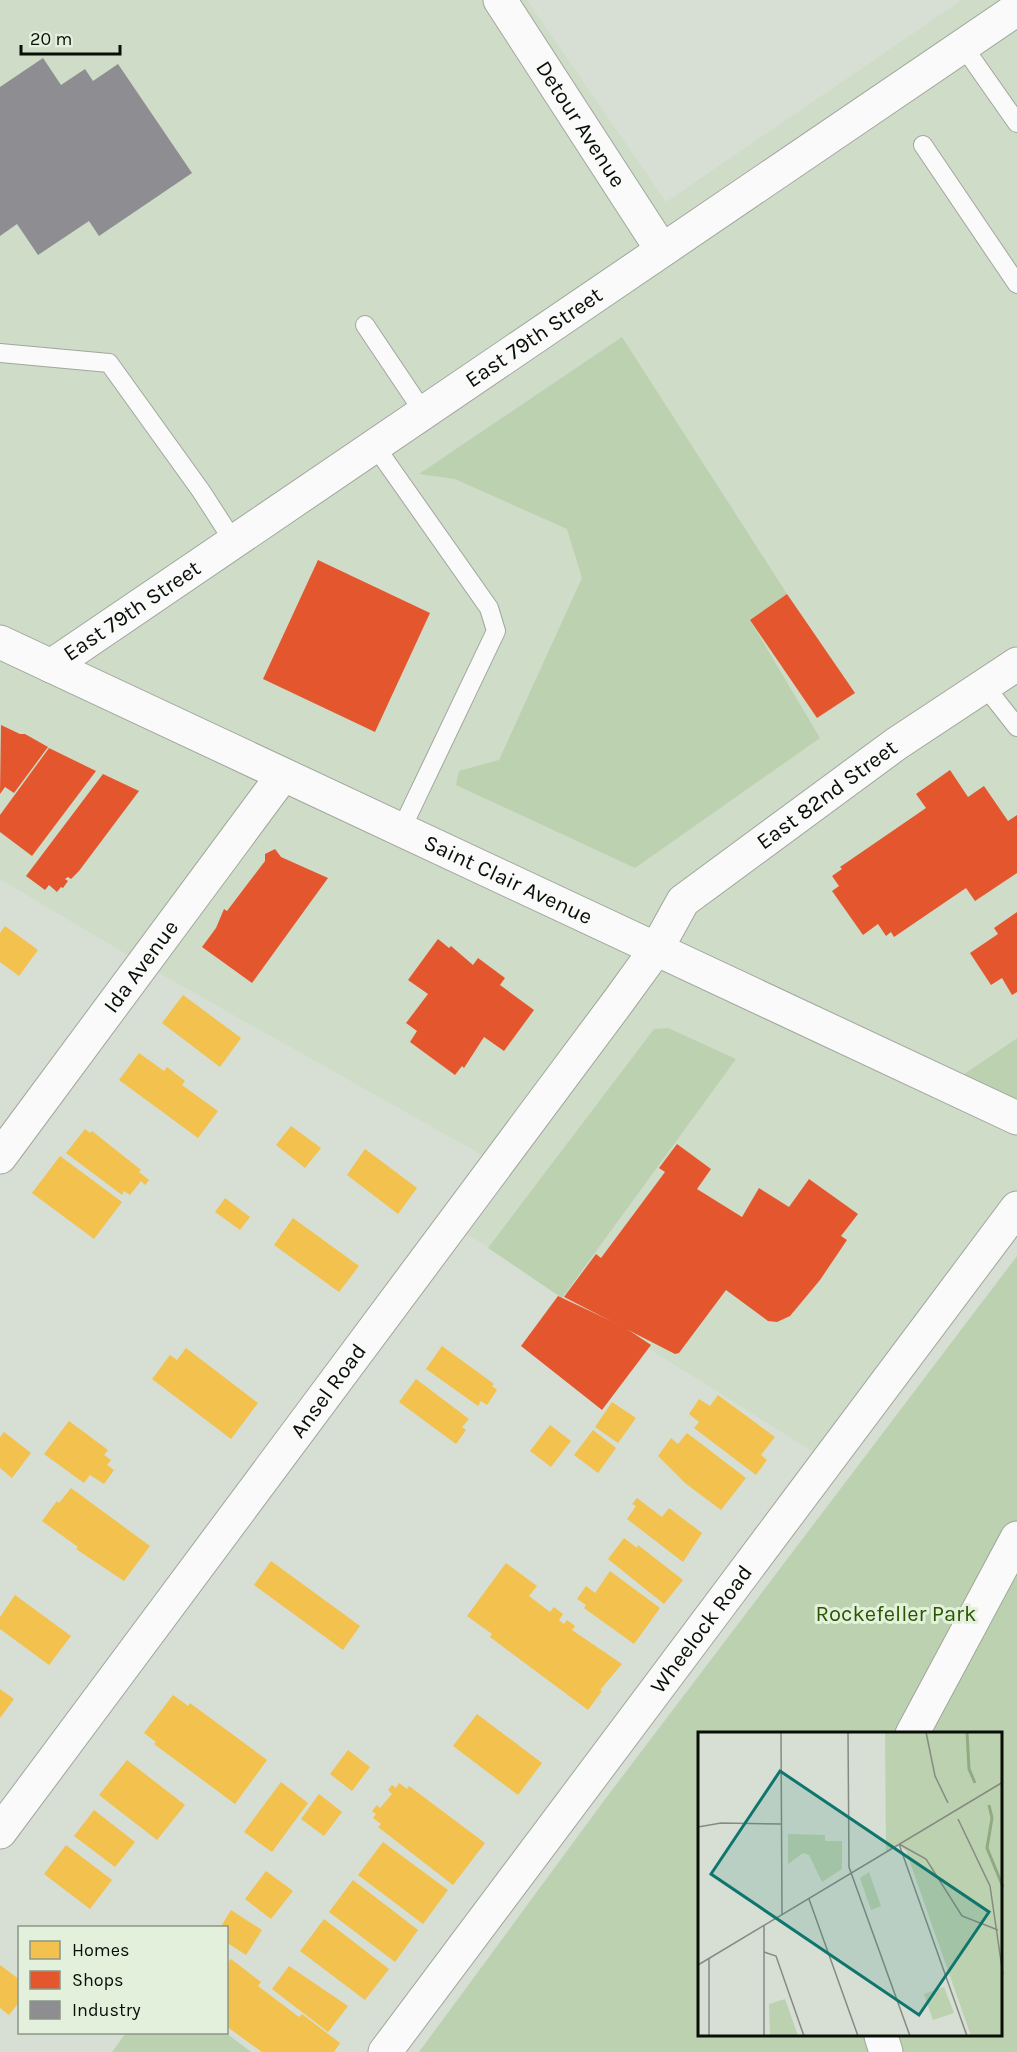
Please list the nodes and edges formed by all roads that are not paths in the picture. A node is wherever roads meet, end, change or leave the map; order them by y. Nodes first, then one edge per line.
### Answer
1 (500, 0) edge
2 (1017, 9) edge
3 (963, 46) junction
4 (1017, 123) edge
5 (923, 145) dead end
6 (662, 250) junction
7 (1017, 284) edge
8 (365, 325) dead end
9 (0, 353) edge
10 (424, 413) junction
11 (375, 446) junction
12 (234, 542) junction
13 (0, 642) edge
14 (1017, 664) edge
15 (51, 666) junction
16 (984, 686) junction
17 (1017, 727) edge
18 (283, 775) junction
19 (402, 830) junction
20 (657, 948) junction
21 (1017, 1118) edge
22 (0, 1157) edge
23 (1017, 1208) edge
24 (1017, 1538) edge
25 (913, 1732) edge
26 (0, 1832) edge
27 (881, 2037) edge
28 (385, 2052) edge
29 (886, 2052) edge

1 - 6 street, Detour Avenue
2 - 3 street, East 79th Street
3 - 4 lane
3 - 6 street, East 79th Street
5 - 7 lane
6 - 10 street, East 79th Street
8 - 10 lane
9 - 12 lane
10 - 11 street, East 79th Street
11 - 12 street, East 79th Street
11 - 19 lane
12 - 15 street, East 79th Street
13 - 15 street, Saint Clair Avenue
14 - 16 street, East 82nd Street
15 - 18 street, Saint Clair Avenue
16 - 17 lane
16 - 20 street, East 82nd Street
18 - 19 street, Saint Clair Avenue
18 - 22 street, Ida Avenue
19 - 20 street, Saint Clair Avenue
20 - 21 street, Saint Clair Avenue
20 - 26 street, Ansel Road
23 - 28 street, Wheelock Road
24 - 25 street
27 - 29 street

